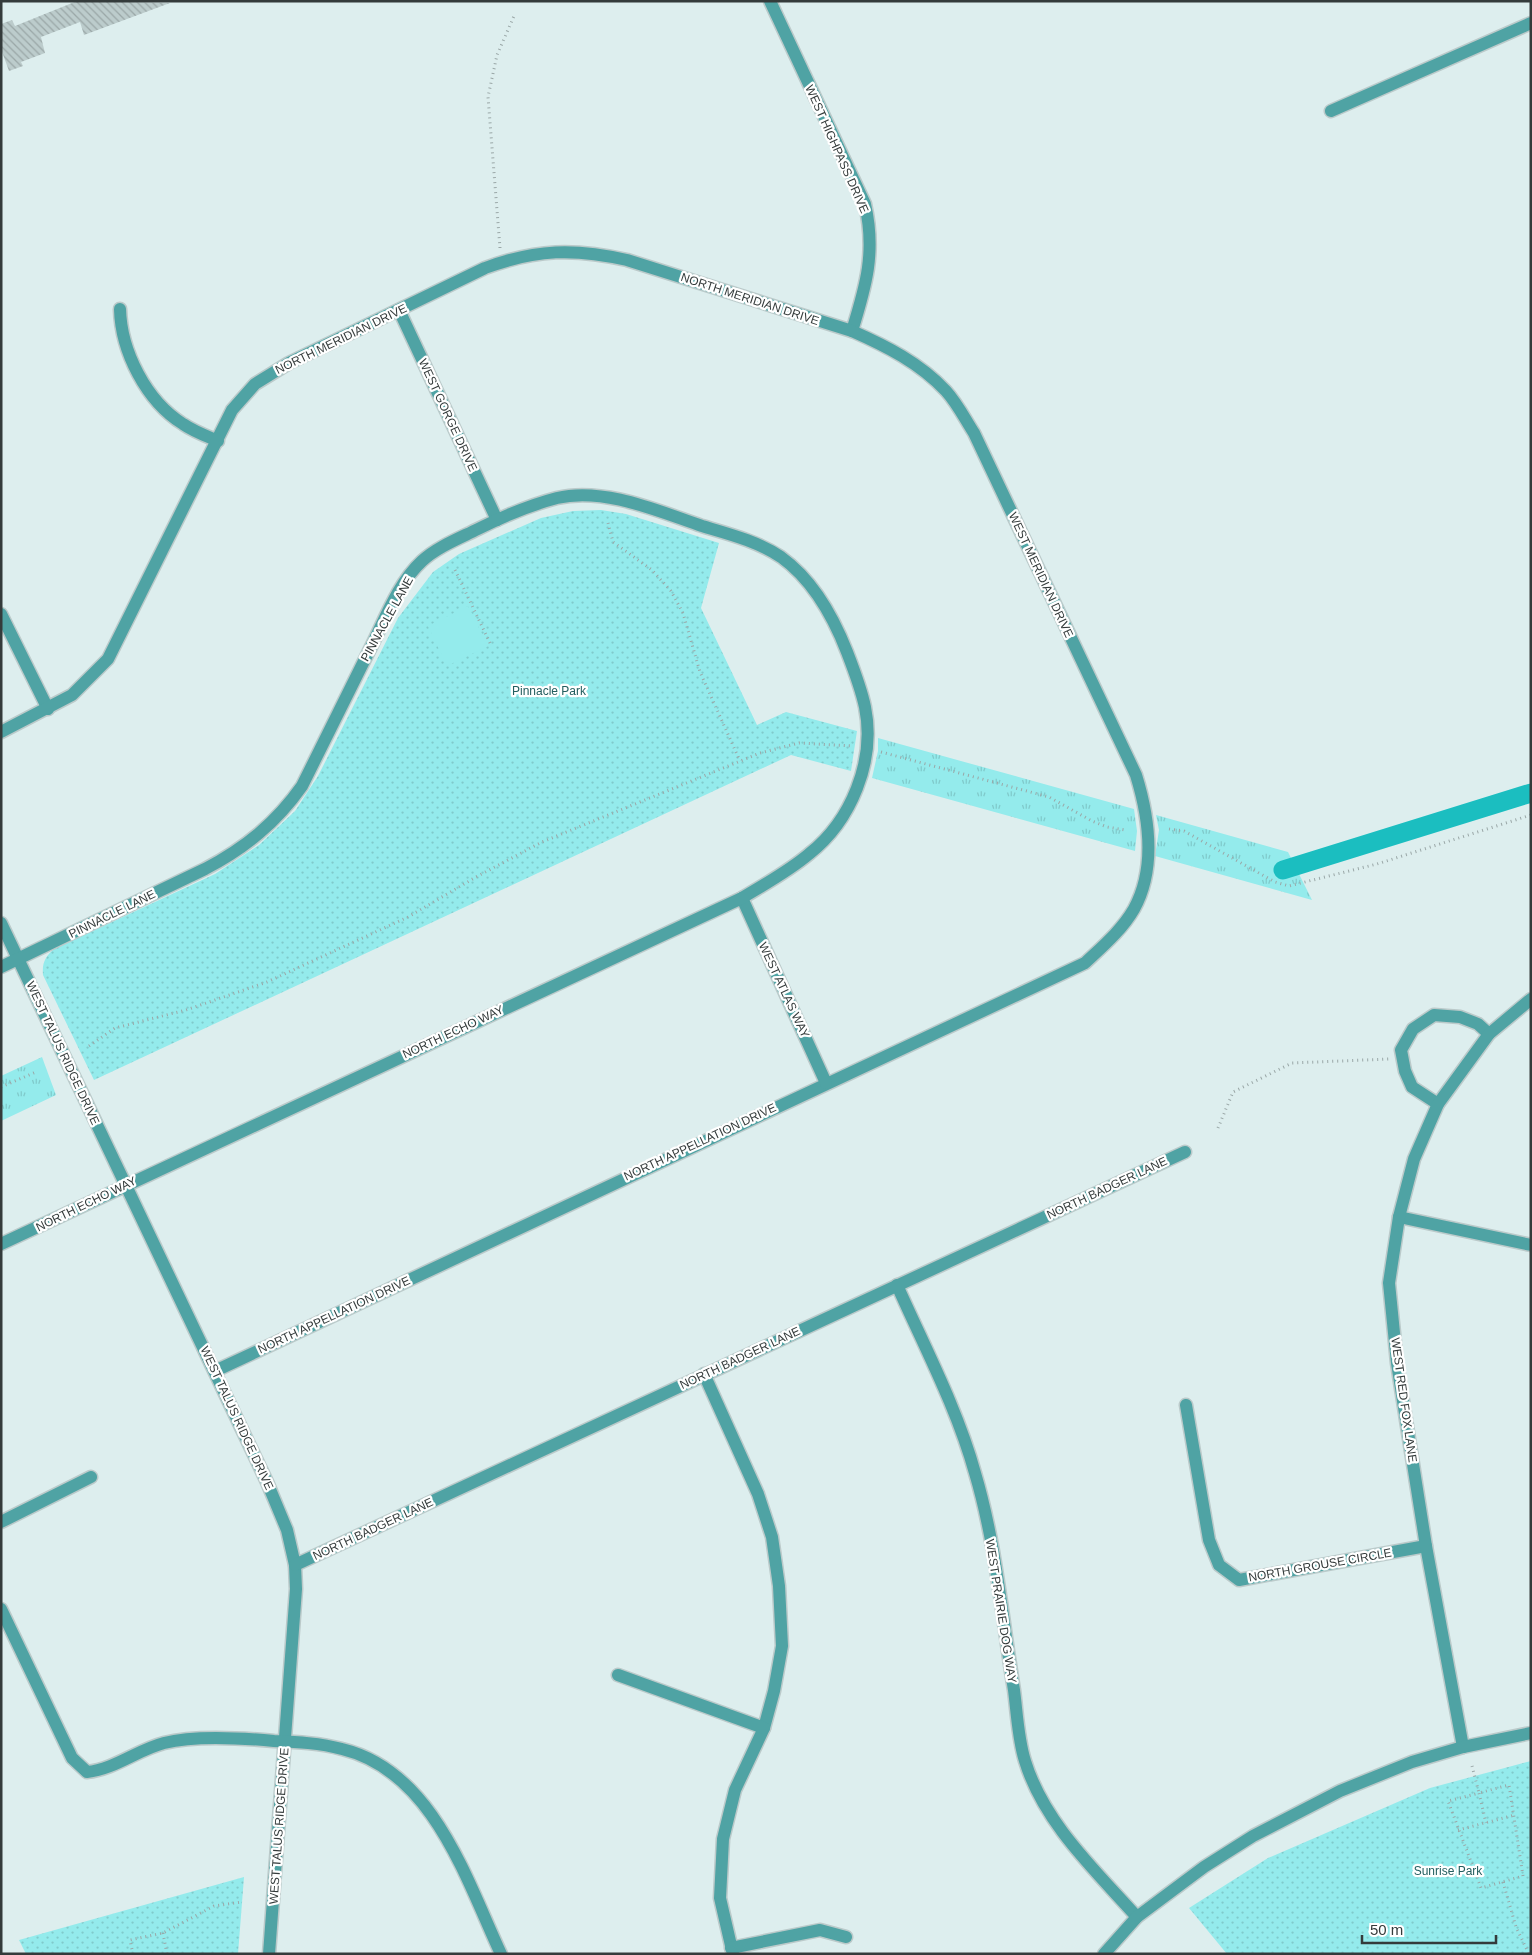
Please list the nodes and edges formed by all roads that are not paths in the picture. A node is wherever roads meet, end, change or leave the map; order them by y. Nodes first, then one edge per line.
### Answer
1 (770, 1) edge
2 (1531, 23) edge
3 (1331, 111) dead end
4 (120, 308) dead end
5 (399, 310) junction
6 (852, 332) junction
7 (218, 441) junction
8 (497, 520) junction
9 (1, 614) edge
10 (48, 709) junction
11 (1, 732) edge
12 (862, 771) joint
13 (1146, 873) joint
14 (742, 898) junction
15 (1, 923) edge
16 (19, 960) junction
17 (1, 967) edge
18 (1531, 999) edge
19 (1489, 1034) junction
20 (826, 1082) junction
21 (1438, 1104) junction
22 (1185, 1152) dead end
23 (126, 1184) junction
24 (1399, 1217) junction
25 (1, 1244) edge
26 (1531, 1245) edge
27 (897, 1285) junction
28 (215, 1371) junction
29 (704, 1374) junction
30 (1186, 1406) dead end
31 (91, 1477) dead end
32 (1, 1522) edge
33 (1426, 1546) junction
34 (295, 1564) junction
35 (1, 1609) edge
36 (618, 1675) dead end
37 (764, 1728) junction
38 (1531, 1733) edge
39 (286, 1742) junction
40 (1463, 1747) junction
41 (1137, 1917) junction
42 (846, 1937) dead end
43 (732, 1951) edge
44 (269, 1954) edge
45 (501, 1954) edge
46 (1104, 1954) edge

1 - 6 street, WEST HIGHPASS DRIVE
2 - 3 street
4 - 7 street
5 - 6 street, NORTH MERIDIAN DRIVE
5 - 7 street, NORTH MERIDIAN DRIVE
5 - 8 street, WEST GORGE DRIVE
6 - 13 street, WEST MERIDIAN DRIVE
7 - 10 street, NORTH MERIDIAN DRIVE
8 - 12 street, PINNACLE LANE
8 - 16 street, PINNACLE LANE
9 - 10 street
10 - 11 street, NORTH MERIDIAN DRIVE
12 - 14 street, NORTH ECHO WAY
13 - 20 street, NORTH APPELLATION DRIVE
14 - 20 street, WEST ATLAS WAY
14 - 23 street, NORTH ECHO WAY
15 - 16 street, WEST TALUS RIDGE DRIVE
16 - 17 street, PINNACLE LANE
16 - 23 street, WEST TALUS RIDGE DRIVE
18 - 19 street, WEST RED FOX LANE
19 - 21 street, WEST RED FOX LANE
19 - 21 street
20 - 28 street, NORTH APPELLATION DRIVE
21 - 24 street, WEST RED FOX LANE
22 - 27 street, NORTH BADGER LANE
23 - 25 street, NORTH ECHO WAY
23 - 28 street, WEST TALUS RIDGE DRIVE
24 - 26 street
24 - 33 street, WEST RED FOX LANE
27 - 29 street, NORTH BADGER LANE
27 - 41 street, WEST PRAIRIE DOG WAY
28 - 34 street, WEST TALUS RIDGE DRIVE
29 - 34 street, NORTH BADGER LANE
29 - 37 street
30 - 33 street, NORTH GROUSE CIRCLE
31 - 32 street
33 - 40 street, WEST RED FOX LANE
34 - 39 street, WEST TALUS RIDGE DRIVE
35 - 39 street
36 - 37 street
37 - 43 street
38 - 40 street
39 - 44 street, WEST TALUS RIDGE DRIVE
39 - 45 street
40 - 41 street
41 - 46 street
42 - 43 street

